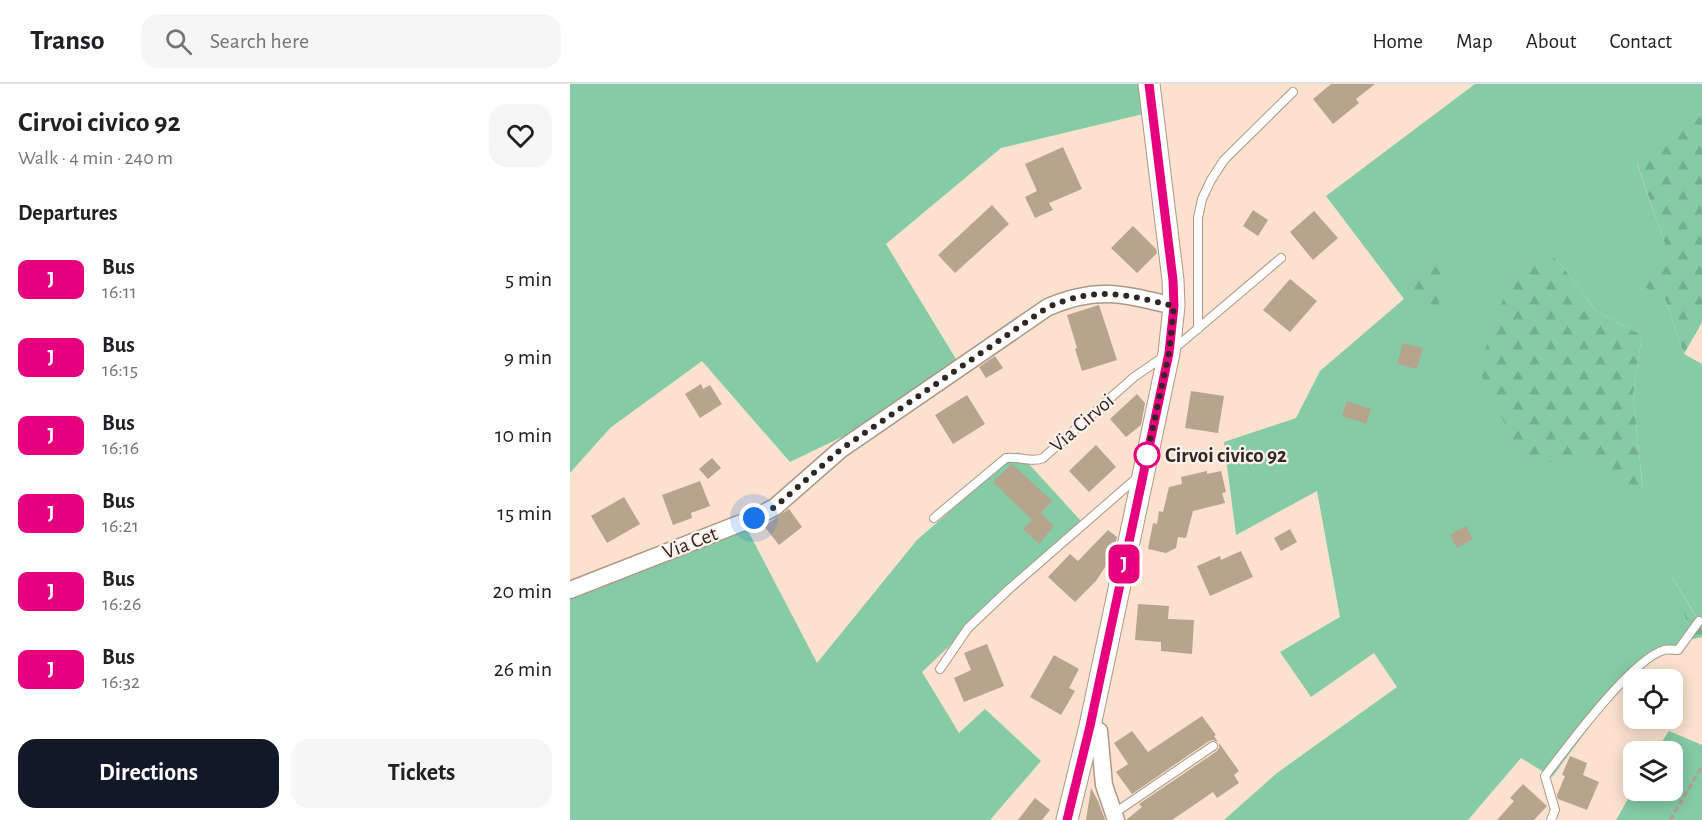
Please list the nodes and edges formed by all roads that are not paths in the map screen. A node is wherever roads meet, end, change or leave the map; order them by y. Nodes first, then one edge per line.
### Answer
1 (1149, 84) edge
2 (1293, 92) dead end
3 (1281, 258) dead end
4 (1174, 306) junction
5 (1198, 329) junction
6 (1169, 353) junction
7 (1143, 472) junction
8 (934, 518) dead end
9 (570, 590) edge
10 (1699, 621) dead end
11 (940, 669) dead end
12 (1090, 726) junction
13 (1213, 746) dead end
14 (1114, 817) edge
15 (1067, 820) edge
16 (1551, 820) edge

1 - 4 street
2 - 5 lane
3 - 5 lane, Via Cirvoi
4 - 6 street
4 - 9 street, Via Cet
5 - 6 lane, Via Cirvoi
6 - 7 street
6 - 8 lane, Via Cirvoi
7 - 11 lane
7 - 12 street
10 - 16 lane
12 - 14 street
12 - 15 street
13 - 14 lane

